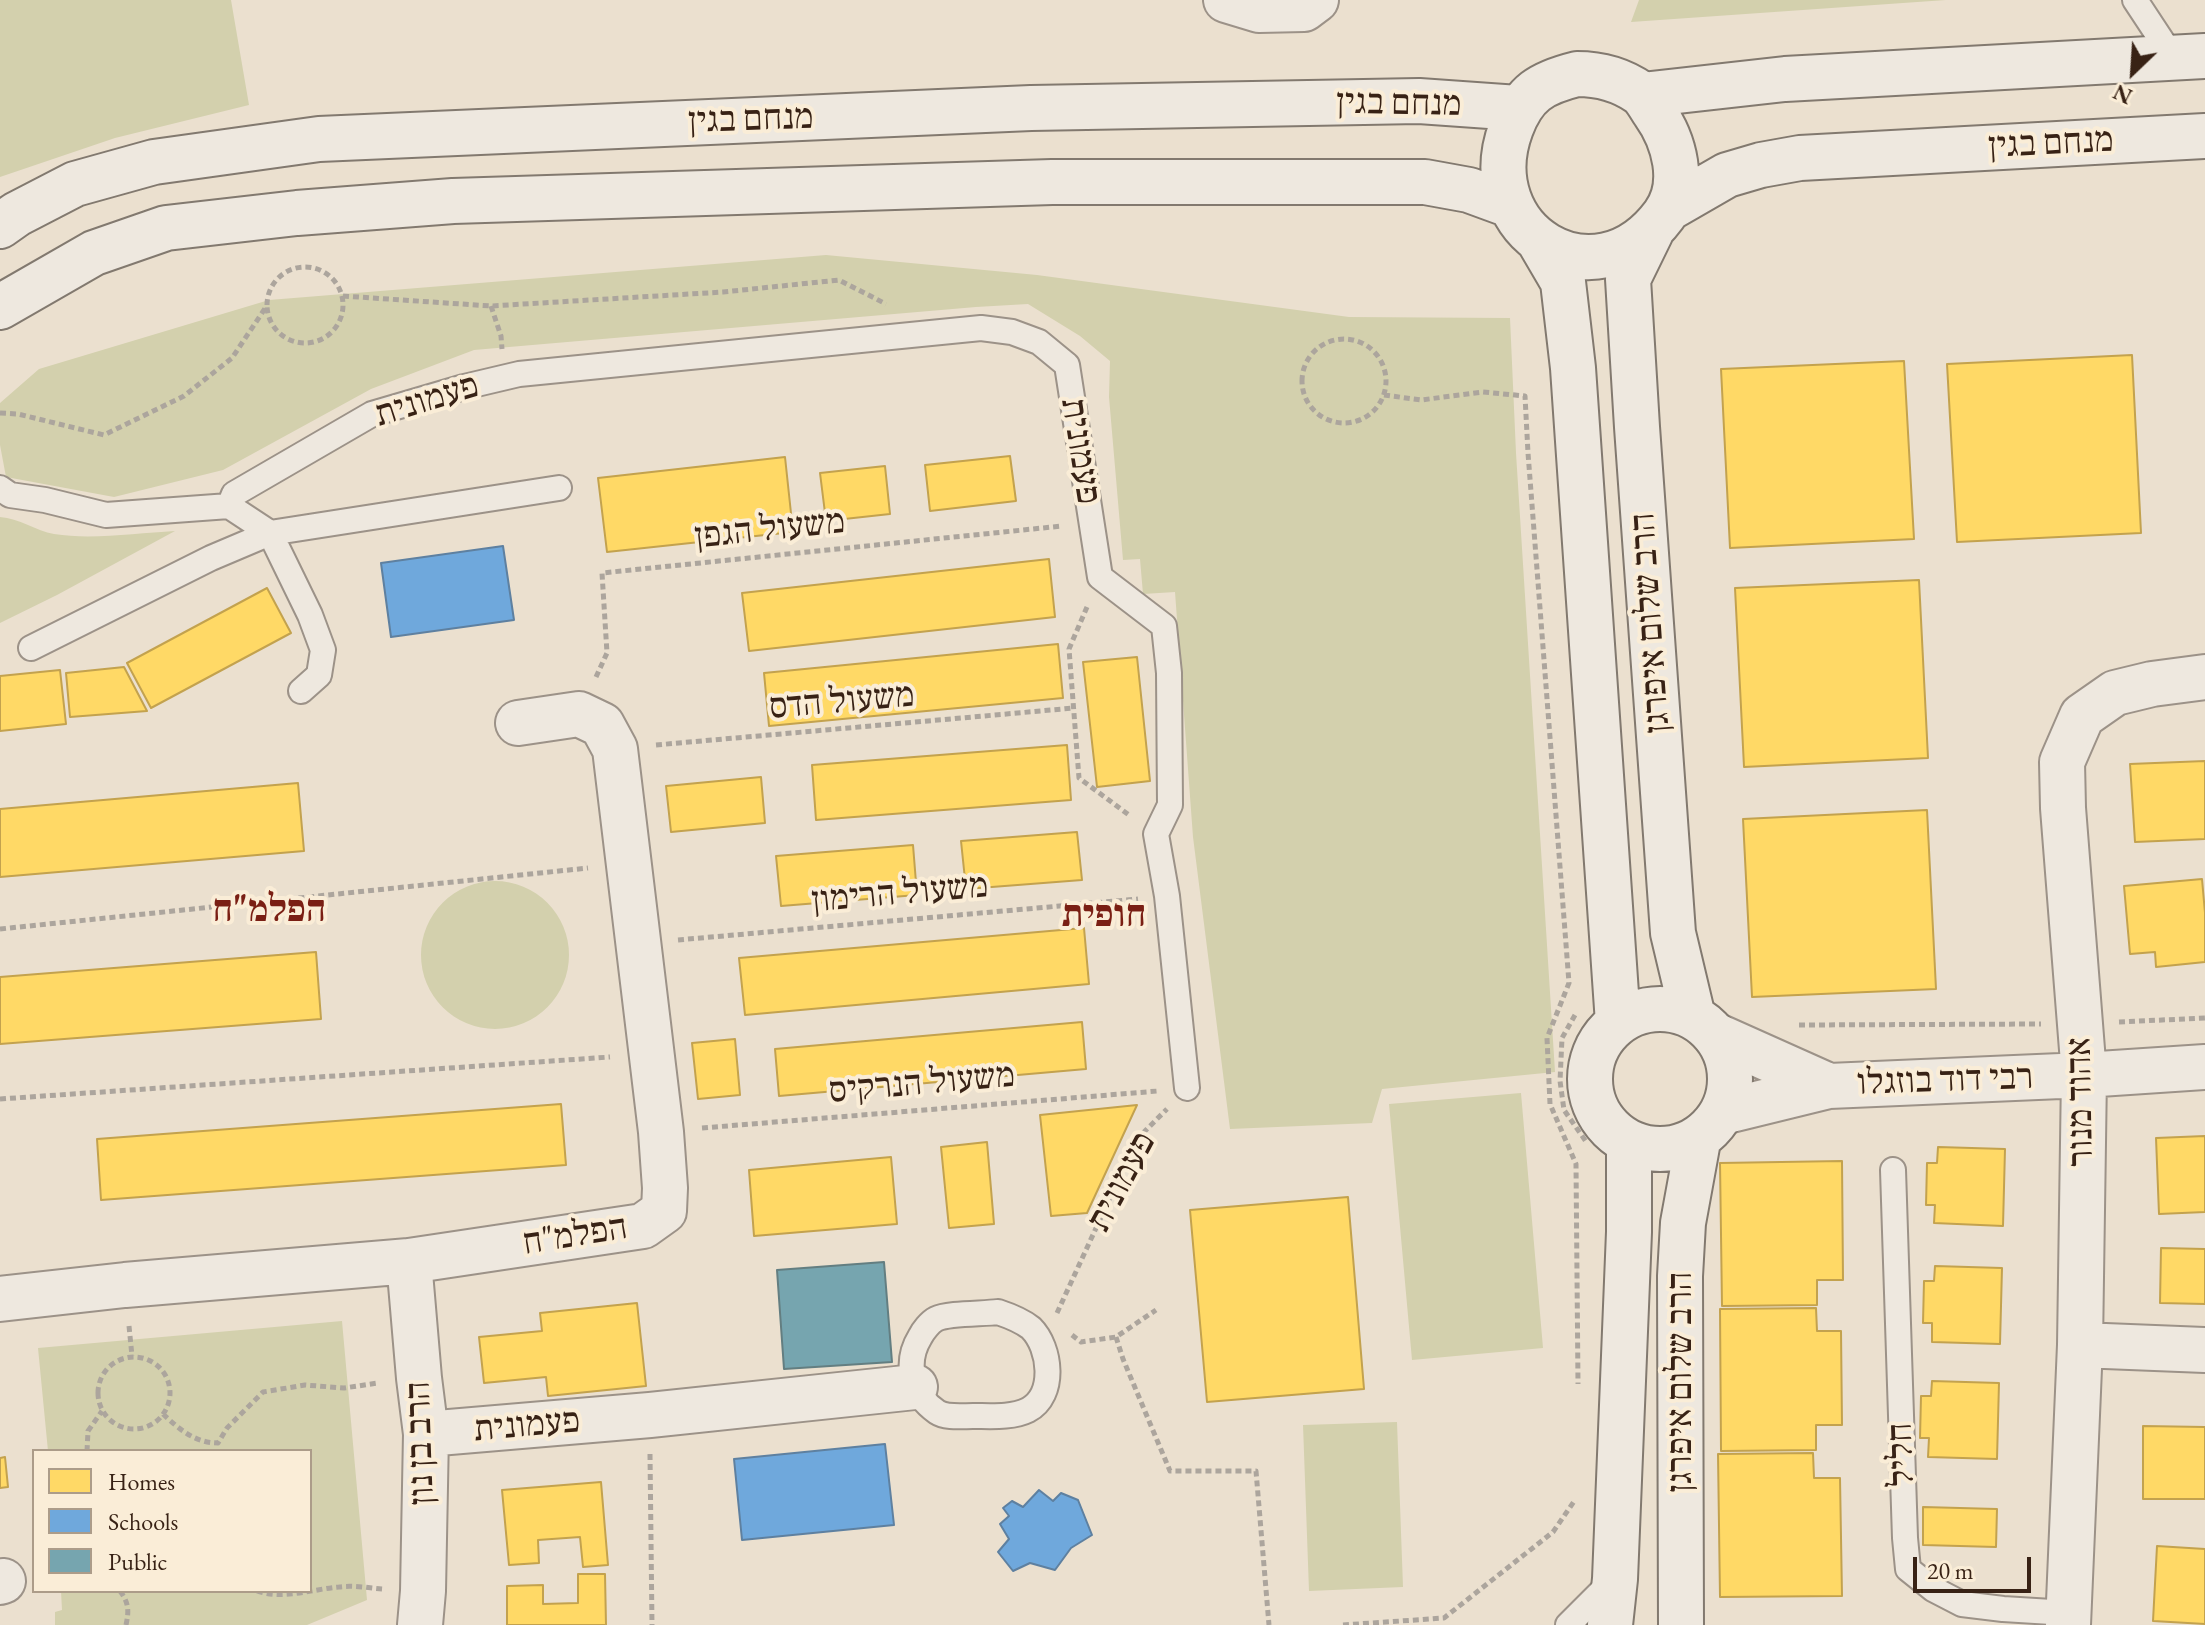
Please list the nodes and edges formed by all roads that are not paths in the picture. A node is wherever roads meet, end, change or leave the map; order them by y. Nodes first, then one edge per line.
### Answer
1 (1226, 0) edge
2 (1316, 0) edge
3 (2135, 0) edge
4 (2199, 56) edge
5 (1642, 95) junction
6 (1518, 108) junction
7 (2205, 136) edge
8 (1510, 205) junction
9 (1660, 221) junction
10 (0, 226) edge
11 (1539, 241) junction
12 (0, 307) edge
13 (3, 486) edge
14 (559, 488) dead end
15 (229, 506) junction
16 (270, 533) junction
17 (31, 648) dead end
18 (2205, 677) edge
19 (301, 691) dead end
20 (518, 723) dead end
21 (1618, 1023) junction
22 (1704, 1026) junction
23 (2205, 1067) edge
24 (2084, 1075) junction
25 (1829, 1086) junction
26 (1187, 1088) road end
27 (1711, 1126) junction
28 (1610, 1150) junction
29 (1893, 1170) dead end
30 (409, 1261) junction
31 (0, 1299) edge
32 (2080, 1345) junction
33 (2205, 1350) edge
34 (915, 1387) junction
35 (426, 1434) junction
36 (1615, 1579) junction
37 (422, 1608) edge
38 (2068, 1619) edge
39 (1568, 1625) edge
40 (1610, 1625) edge
41 (1681, 1625) edge

1 - 2 main road
3 - 4 lane
4 - 5 main road
5 - 6 main road
5 - 9 main road
6 - 8 main road
6 - 10 main road, מנחם בגין
7 - 9 main road, מנחם בגין
8 - 11 main road
8 - 12 main road, מנחם בגין
9 - 11 main road
9 - 22 main road, הרב שלום איפרגן
11 - 21 main road, הרב שלום איפרגן
13 - 15 lane
14 - 16 lane
15 - 16 lane
15 - 26 lane, פעמונית
16 - 17 lane
16 - 19 lane
18 - 24 main road, אהוד מנור
20 - 30 main road, הפלמ"ח
21 - 22 main road
21 - 28 main road
22 - 25 main road, רבי דוד בוזגלו
22 - 27 main road
23 - 24 main road, רבי דוד בוזגלו
24 - 25 main road, רבי דוד בוזגלו
24 - 32 main road, אהוד מנור
25 - 27 main road, רבי דוד בוזגלו
27 - 28 main road
27 - 41 main road, הרב שלום איפרגן
28 - 36 main road, הרב שלום איפרגן
29 - 38 lane, חליל
30 - 31 main road, הפלמ"ח
30 - 35 main road, הרב בן נון
32 - 33 main road
32 - 38 main road, אהוד מנור
34 - 34 lane
34 - 35 main road, פעמונית
35 - 37 main road, הרב בן נון
36 - 39 lane
36 - 40 main road, הרב שלום איפרגן

